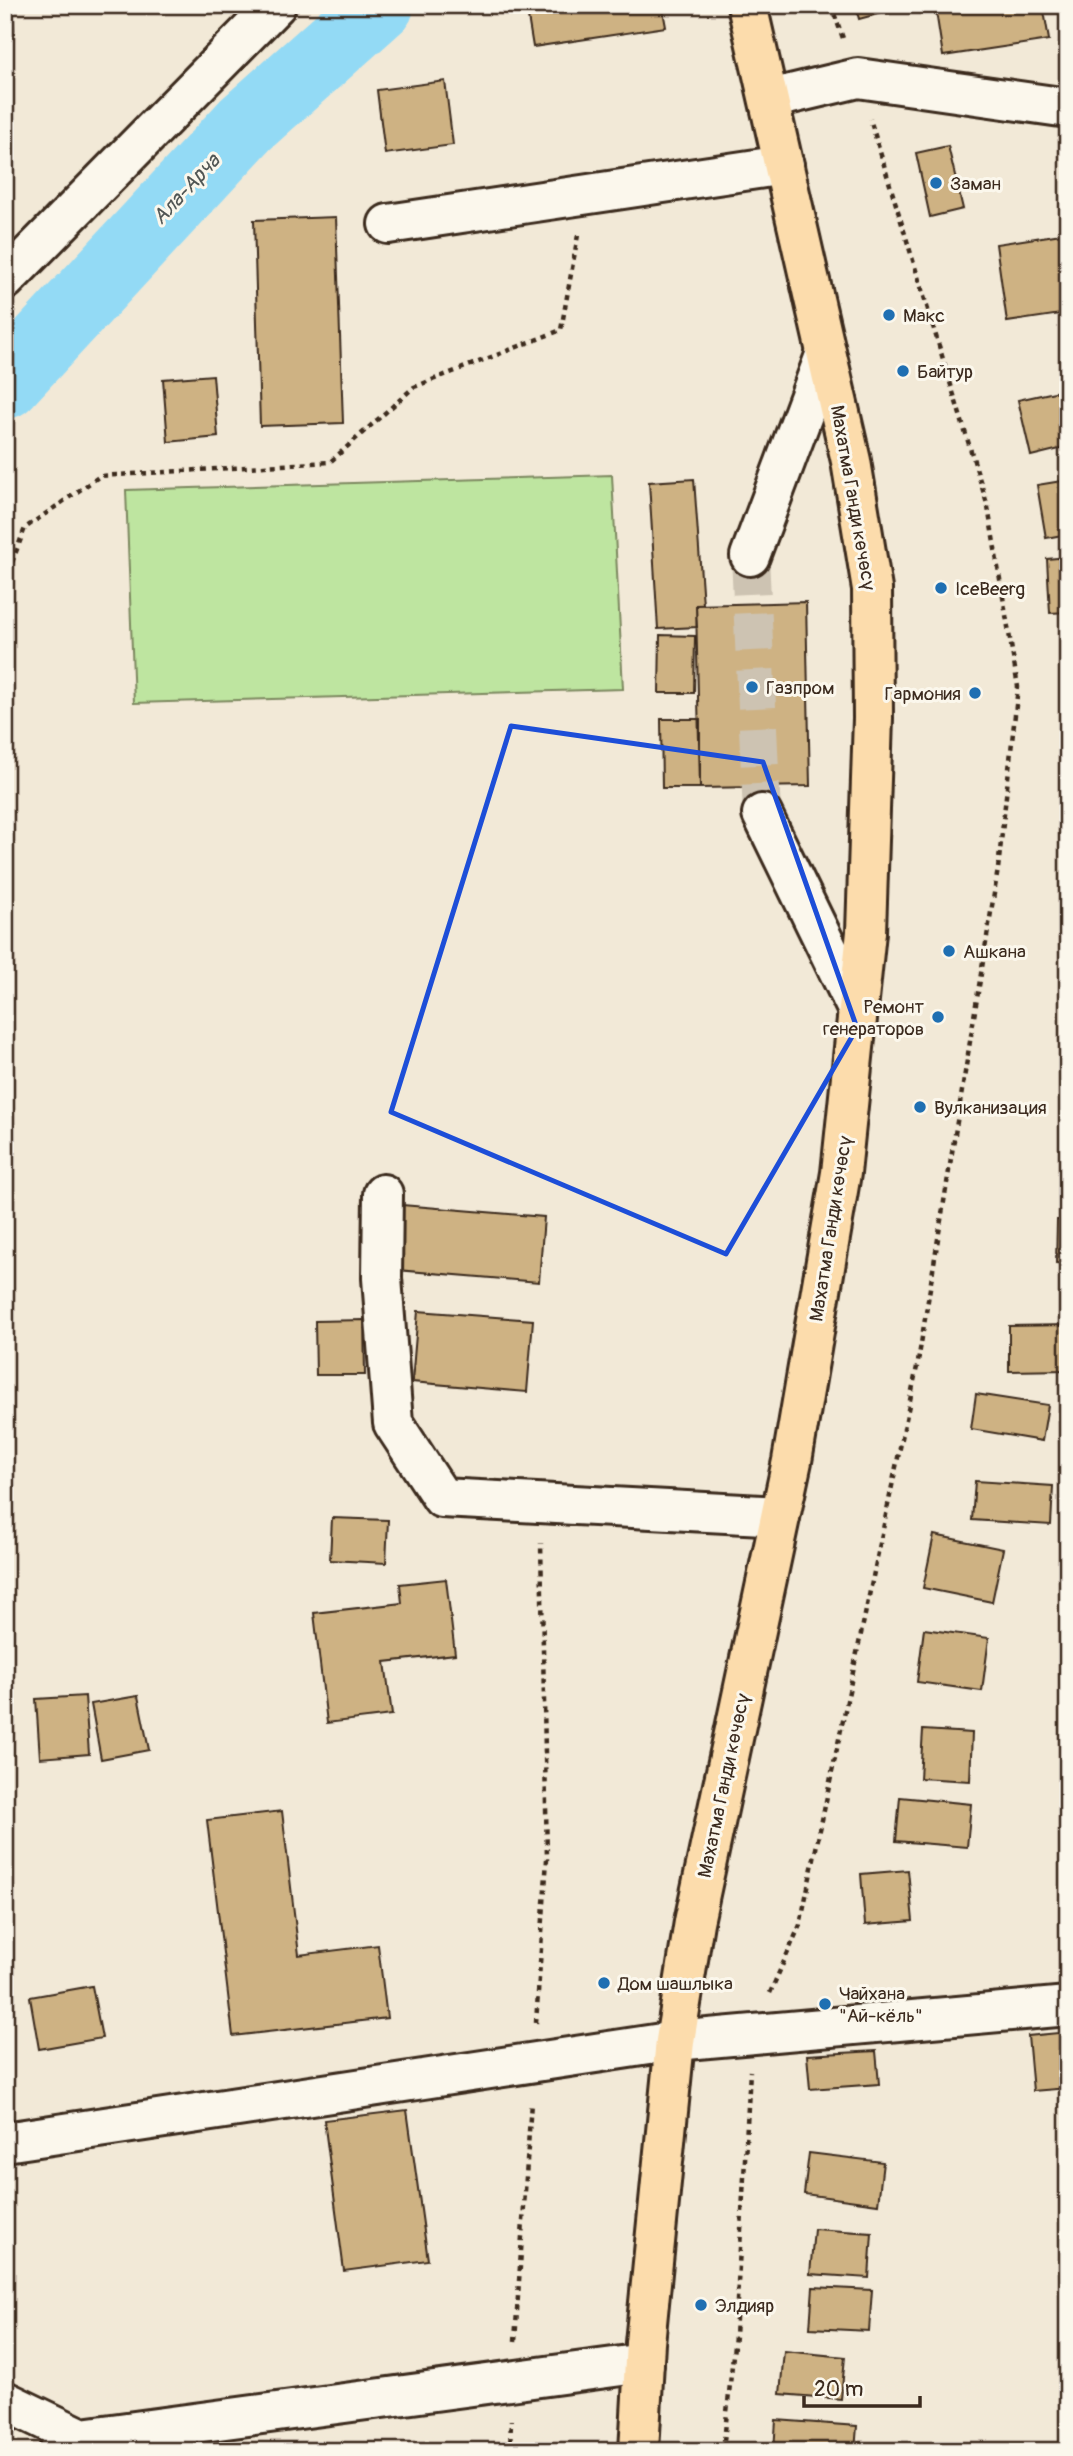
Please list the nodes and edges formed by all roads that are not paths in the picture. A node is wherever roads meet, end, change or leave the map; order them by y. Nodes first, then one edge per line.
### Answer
1 (276, 5) edge
2 (747, 5) edge
3 (770, 99) junction
4 (1068, 108) edge
5 (784, 165) junction
6 (388, 224) dead end
7 (5, 280) edge
8 (825, 353) junction
9 (750, 555) tunnel mouth
10 (762, 814) tunnel mouth
11 (858, 1011) junction
12 (383, 1194) dead end
13 (780, 1516) junction
14 (1068, 2006) edge
15 (675, 2041) junction
16 (5, 2142) edge
17 (644, 2363) junction
18 (5, 2402) edge
19 (70, 2444) edge
20 (639, 2451) edge

1 - 7 street
2 - 3 main road, Махатма Ганди көчөсү
3 - 4 street
3 - 5 main road, Махатма Ганди көчөсү
5 - 6 street
5 - 8 main road, Махатма Ганди көчөсү
8 - 9 street
8 - 11 main road, Махатма Ганди көчөсү
10 - 11 street
11 - 13 main road, Махатма Ганди көчөсү
12 - 13 street
13 - 15 main road, Махатма Ганди көчөсү
14 - 15 street
15 - 16 street
15 - 17 main road, Махатма Ганди көчөсү
17 - 19 street
17 - 20 main road, Махатма Ганди көчөсү
18 - 19 street

